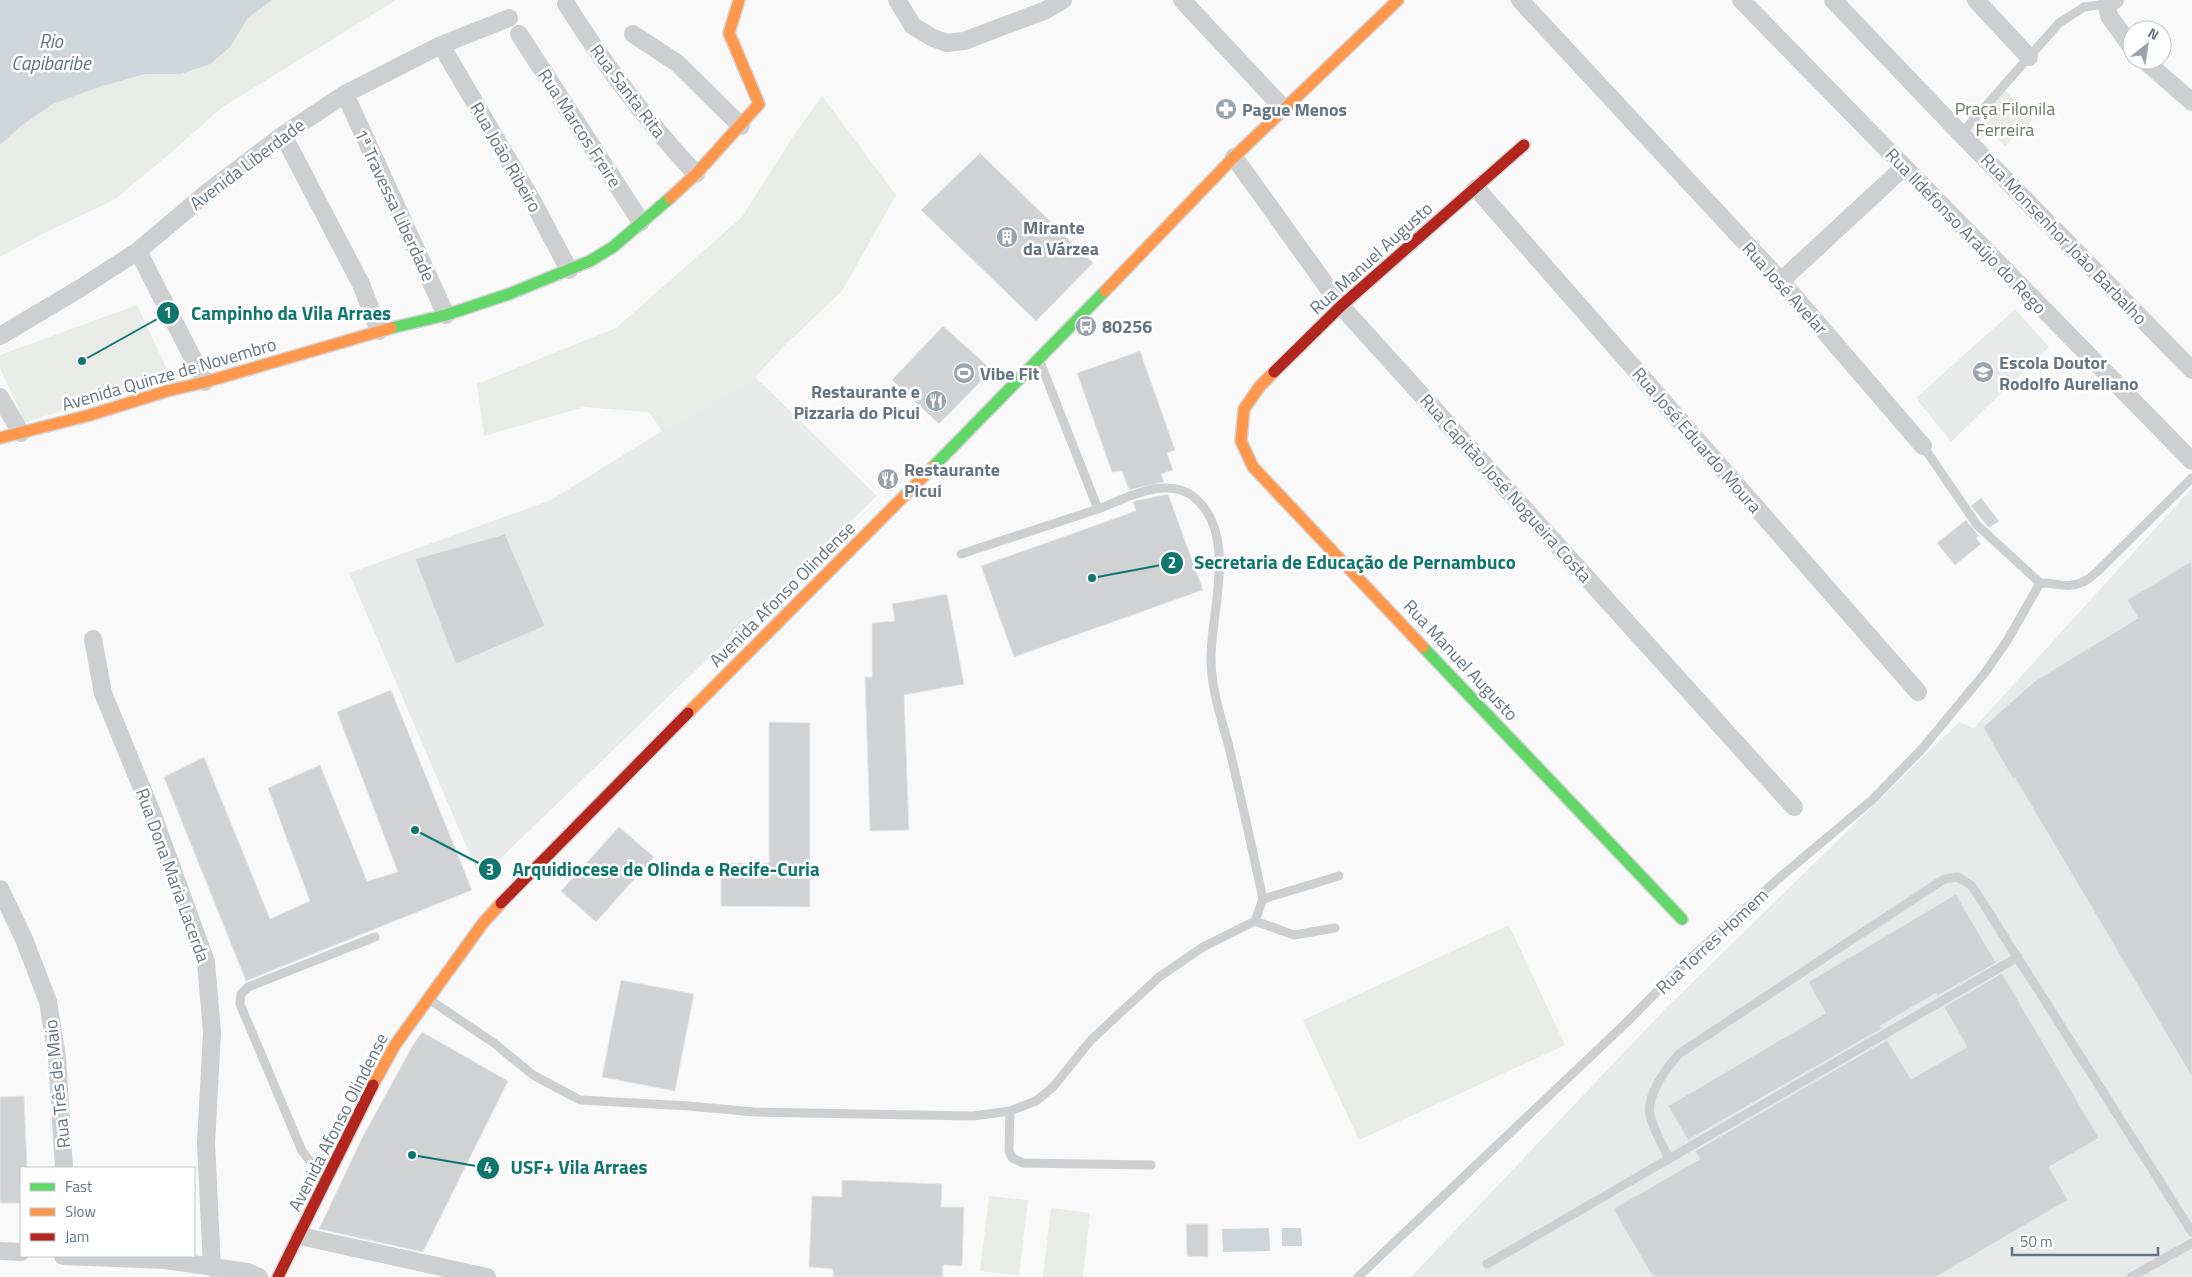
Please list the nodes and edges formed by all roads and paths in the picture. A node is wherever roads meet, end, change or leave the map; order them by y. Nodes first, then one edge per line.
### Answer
1 (739, 0) edge
2 (897, 0) edge
3 (1063, 0) edge
4 (1182, 0) edge
5 (1398, 0) edge
6 (1520, 0) edge
7 (1740, 0) edge
8 (1833, 0) edge
9 (1976, 0) edge
10 (2111, 2) edge
11 (566, 4) dead end
12 (509, 18) dead end
13 (519, 34) dead end
14 (633, 34) dead end
15 (2122, 34) edge
16 (440, 45) junction
17 (2029, 57) junction
18 (2155, 70) edge
19 (344, 94) junction
20 (2192, 102) edge
21 (1284, 109) junction
22 (741, 126) junction
23 (283, 134) junction
24 (1961, 134) junction
25 (1524, 145) dead end
26 (1234, 157) junction
27 (1904, 167) junction
28 (696, 174) junction
29 (1476, 188) junction
30 (641, 222) junction
31 (138, 251) junction
32 (569, 270) junction
33 (1781, 281) junction
34 (1341, 306) junction
35 (446, 315) junction
36 (379, 331) junction
37 (0, 336) edge
38 (1039, 360) junction
39 (2192, 370) edge
40 (205, 382) junction
41 (0, 397) edge
42 (20, 433) junction
43 (0, 438) edge
44 (1923, 446) joint
45 (2192, 461) edge
46 (2192, 478) edge
47 (1098, 509) junction
48 (961, 554) dead end
49 (2040, 584) junction
50 (93, 639) dead end
51 (1918, 692) dead end
52 (1794, 807) dead end
53 (1339, 876) dead end
54 (0, 889) edge
55 (1263, 899) junction
56 (1682, 919) dead end
57 (1255, 921) junction
58 (1335, 928) dead end
59 (375, 937) dead end
60 (2018, 957) junction
61 (428, 998) junction
62 (1010, 1110) junction
63 (1669, 1159) junction
64 (1151, 1164) dead end
65 (64, 1167) edge
66 (326, 1181) junction
67 (2192, 1232) edge
68 (300, 1236) junction
69 (2192, 1243) edge
70 (0, 1250) edge
71 (20, 1252) edge
72 (92, 1257) edge
73 (1487, 1264) dead end
74 (212, 1268) junction
75 (259, 1277) edge
76 (278, 1277) edge
77 (487, 1277) edge
78 (1358, 1277) edge
79 (2131, 1277) edge

1 - 22 street, Avenida Quinze de Novembro
2 - 3 street
4 - 21 street
5 - 21 street, Avenida Afonso Olindense
6 - 33 street, Rua José Avelar
7 - 27 street, Rua Ildefonso Araújo do Rego
8 - 24 street, Rua Monsenhor João Barbalho
9 - 17 street
10 - 15 street
10 - 17 lane
11 - 28 street, Rua Santa Rita
12 - 16 street, Avenida Liberdade
13 - 30 street, Rua Marcos Freire
14 - 22 street
16 - 19 street, Avenida Liberdade
16 - 32 street, Rua João Ribeiro
17 - 24 lane
18 - 20 street
19 - 23 street, Avenida Liberdade
19 - 35 street, 1ª Travessa Liberdade
21 - 26 street, Avenida Afonso Olindense
22 - 28 street, Avenida Quinze de Novembro
23 - 31 street, Avenida Liberdade
23 - 36 street
24 - 39 street, Rua Monsenhor João Barbalho
25 - 29 street, Rua Manuel Augusto
26 - 34 street, Rua Capitão José Nogueira Costa
26 - 38 street, Avenida Afonso Olindense
27 - 33 street
27 - 45 street, Rua Ildefonso Araújo do Rego
28 - 30 street, Avenida Quinze de Novembro
29 - 34 street, Rua Manuel Augusto
29 - 51 street, Rua José Eduardo Moura
30 - 32 street, Avenida Quinze de Novembro
31 - 37 street, Avenida Liberdade
31 - 40 street
32 - 35 street, Avenida Quinze de Novembro
33 - 44 street, Rua José Avelar
34 - 52 street, Rua Capitão José Nogueira Costa
34 - 56 street, Rua Manuel Augusto
35 - 36 street, Avenida Quinze de Novembro
36 - 40 street, Avenida Quinze de Novembro
38 - 47 lane
38 - 61 street, Avenida Afonso Olindense
40 - 42 street, Avenida Quinze de Novembro
41 - 42 street
42 - 43 street, Avenida Quinze de Novembro
44 - 49 lane, Rua José Avelar
46 - 49 lane
47 - 48 lane
47 - 55 lane
49 - 78 lane, Rua Torres Homem
50 - 74 street, Rua Dona Maria Lacerda
53 - 55 lane
54 - 65 street, Rua Três de Maio
55 - 57 lane
57 - 58 lane
57 - 62 lane
59 - 66 lane
60 - 63 lane
60 - 63 lane
60 - 67 lane
61 - 62 lane
61 - 66 street, Avenida Afonso Olindense
62 - 64 lane
63 - 73 lane
66 - 68 street, Avenida Afonso Olindense
68 - 76 street, Avenida Afonso Olindense
68 - 77 street
69 - 79 lane
70 - 71 street
72 - 74 street
74 - 75 street

